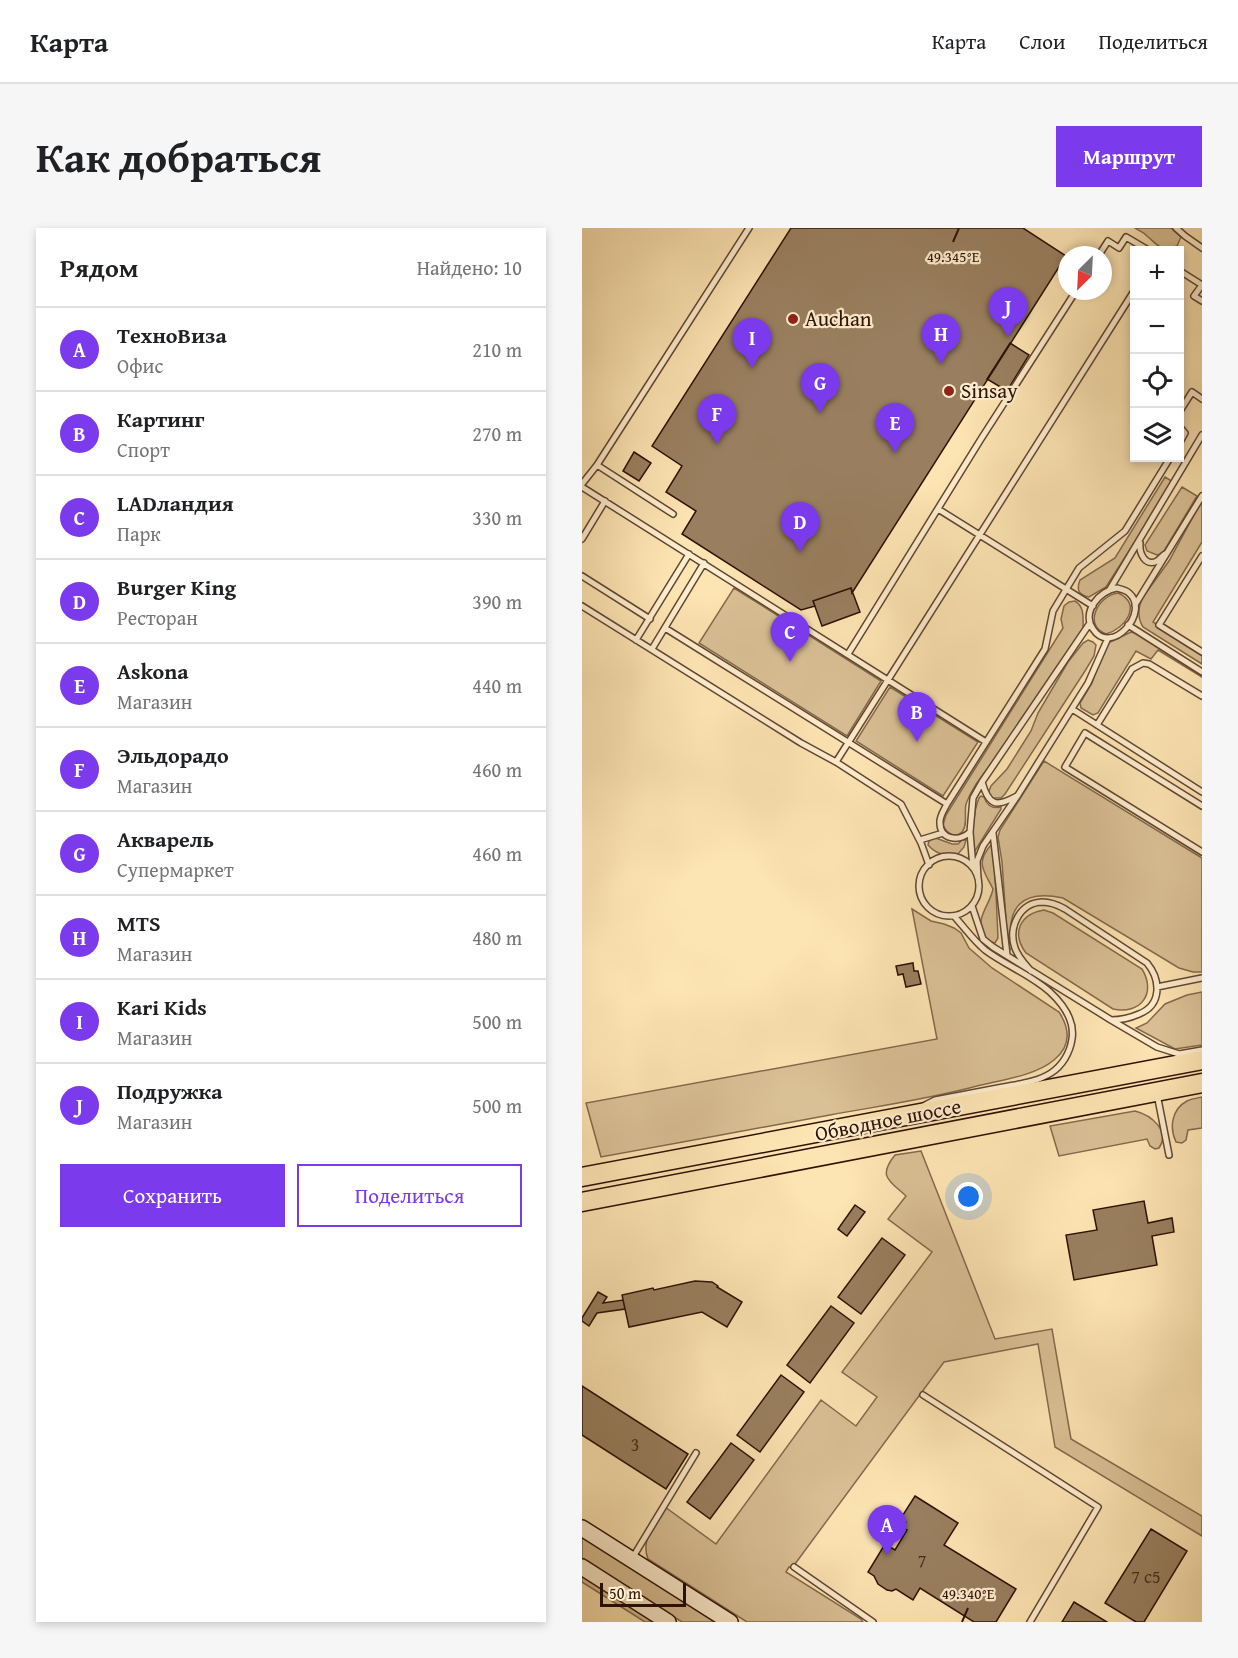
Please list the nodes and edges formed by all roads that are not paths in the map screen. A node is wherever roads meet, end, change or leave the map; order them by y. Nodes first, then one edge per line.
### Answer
1 (749, 228) edge
2 (1176, 228) edge
3 (1105, 246) edge
4 (1141, 246) edge
5 (1202, 248) edge
6 (1184, 274) edge
7 (1130, 297) edge
8 (1070, 300) edge
9 (1202, 301) edge
10 (1202, 399) edge
11 (1181, 408) edge
12 (1202, 435) edge
13 (1168, 462) edge
14 (597, 465) junction
15 (582, 485) edge
16 (1202, 496) edge
17 (605, 501) junction
18 (938, 509) junction
19 (673, 514) dead end
20 (979, 535) junction
21 (582, 539) edge
22 (1141, 539) junction
23 (1169, 550) junction
24 (689, 554) junction
25 (1202, 556) edge
26 (704, 563) junction
27 (582, 576) edge
28 (1110, 589) junction
29 (1066, 590) junction
30 (1135, 605) junction
31 (582, 606) edge
32 (1093, 606) junction
33 (650, 619) junction
34 (1090, 623) junction
35 (1128, 625) junction
36 (665, 628) junction
37 (1108, 638) junction
38 (636, 640) junction
39 (652, 650) junction
40 (1202, 652) edge
41 (848, 654) junction
42 (1202, 672) edge
43 (889, 679) junction
44 (1202, 696) edge
45 (1072, 709) junction
46 (1097, 725) junction
47 (849, 742) junction
48 (986, 742) junction
49 (836, 762) junction
50 (982, 782) junction
51 (1202, 792) edge
52 (1018, 795) junction
53 (947, 804) junction
54 (1202, 806) edge
55 (943, 832) junction
56 (970, 832) junction
57 (993, 833) junction
58 (920, 840) junction
59 (1202, 852) edge
60 (929, 865) junction
61 (973, 868) junction
62 (978, 878) junction
63 (972, 906) junction
64 (954, 916) junction
65 (1007, 955) junction
66 (1031, 971) junction
67 (1202, 978) edge
68 (1157, 987) junction
69 (1111, 1020) junction
70 (1202, 1050) edge
71 (1202, 1060) edge
72 (1202, 1083) edge
73 (1156, 1092) junction
74 (894, 1118) junction
75 (1169, 1155) dead end
76 (582, 1177) edge
77 (582, 1202) edge
78 (923, 1395) dead end
79 (696, 1453) dead end
80 (582, 1528) edge
81 (631, 1559) junction
82 (582, 1567) edge
83 (794, 1567) dead end
84 (668, 1622) edge
85 (730, 1622) edge
86 (873, 1622) edge
87 (1030, 1622) edge

1 - 14 lane
2 - 5 lane
3 - 4 lane
6 - 9 lane
7 - 20 lane
8 - 18 lane
10 - 11 lane
12 - 22 lane
13 - 29 lane
14 - 15 lane
14 - 19 lane
15 - 17 lane
16 - 23 lane
17 - 21 lane
17 - 24 lane
18 - 20 lane
18 - 41 lane
20 - 29 lane
20 - 43 lane
22 - 23 lane
22 - 28 lane
23 - 30 lane
24 - 26 lane
24 - 33 lane
25 - 40 lane
26 - 36 lane
26 - 41 lane
27 - 33 lane
28 - 30 lane
28 - 32 lane
29 - 32 lane
29 - 48 lane
30 - 35 lane
31 - 38 lane
32 - 34 lane
33 - 38 lane
34 - 37 lane
34 - 50 lane
35 - 37 lane
35 - 42 lane
36 - 39 lane
36 - 47 lane
37 - 45 lane
38 - 39 lane
39 - 49 lane
41 - 43 lane
43 - 47 lane
43 - 48 lane
44 - 46 lane
45 - 46 lane
45 - 52 lane
46 - 51 lane
47 - 49 lane
47 - 53 lane
48 - 53 lane
49 - 58 lane
50 - 52 lane
50 - 56 lane
52 - 57 lane
53 - 55 lane
54 - 59 lane
55 - 56 lane
55 - 58 lane
56 - 61 lane
57 - 62 lane
57 - 65 lane
58 - 60 lane
60 - 61 lane
60 - 64 lane
61 - 62 lane
62 - 63 lane
63 - 64 lane
63 - 65 lane
64 - 74 lane
65 - 66 lane
66 - 68 lane
66 - 69 lane
67 - 68 lane
68 - 69 lane
69 - 70 lane
71 - 74 main road, Обводное шоссе
72 - 73 main road, Обводное шоссе
73 - 75 lane
73 - 77 main road, Обводное шоссе
74 - 76 main road, Обводное шоссе
78 - 87 lane
79 - 81 lane
80 - 81 main road
81 - 85 main road
82 - 84 main road
83 - 86 lane

